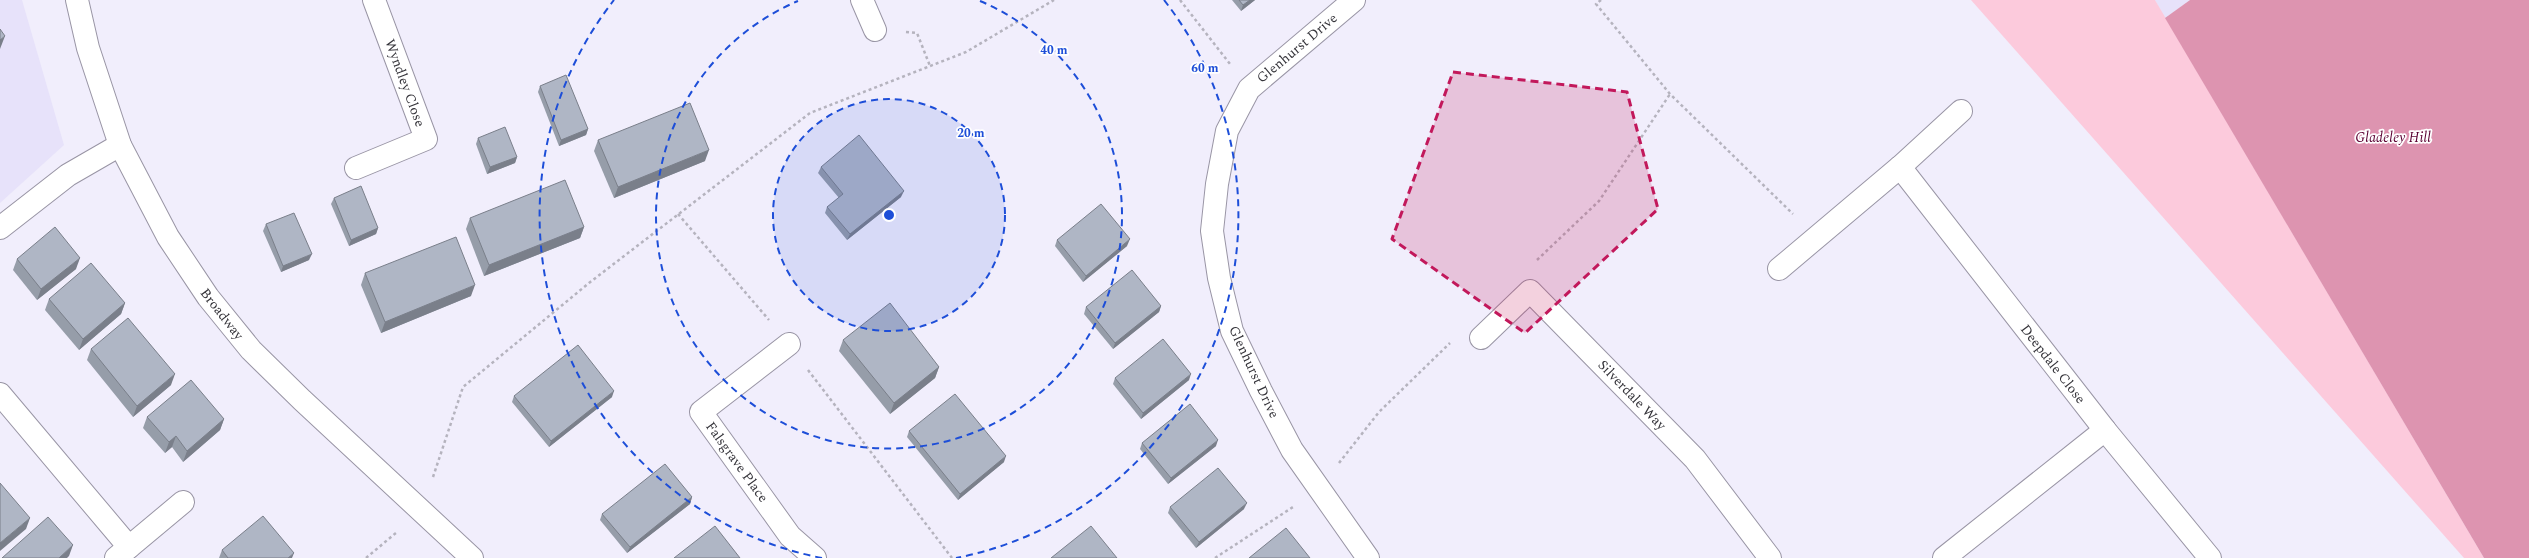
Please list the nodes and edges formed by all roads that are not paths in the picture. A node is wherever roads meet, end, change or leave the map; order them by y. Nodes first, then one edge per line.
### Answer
1 (76, 0) edge
2 (374, 0) edge
3 (862, 0) edge
4 (1354, 0) edge
5 (875, 30) road end
6 (1961, 111) dead end
7 (120, 145) junction
8 (1900, 167) junction
9 (356, 168) dead end
10 (0, 228) edge
11 (1779, 269) dead end
12 (1481, 338) dead end
13 (789, 344) road end
14 (0, 394) edge
15 (2105, 430) junction
16 (183, 502) dead end
17 (123, 553) edge
18 (472, 558) edge
19 (815, 558) edge
20 (1368, 558) edge
21 (1770, 558) edge
22 (1944, 558) edge
23 (2210, 558) edge

1 - 7 street, Broadway
2 - 9 street, Wyndley Close
3 - 5 street
4 - 20 street, Glenhurst Drive
6 - 8 street
7 - 10 street
7 - 18 street, Broadway
8 - 11 street
8 - 15 street, Deepdale Close
12 - 21 street, Silverdale Way
13 - 19 street, Falsgrave Place
14 - 17 street
15 - 22 street
15 - 23 street, Deepdale Close
16 - 17 street

